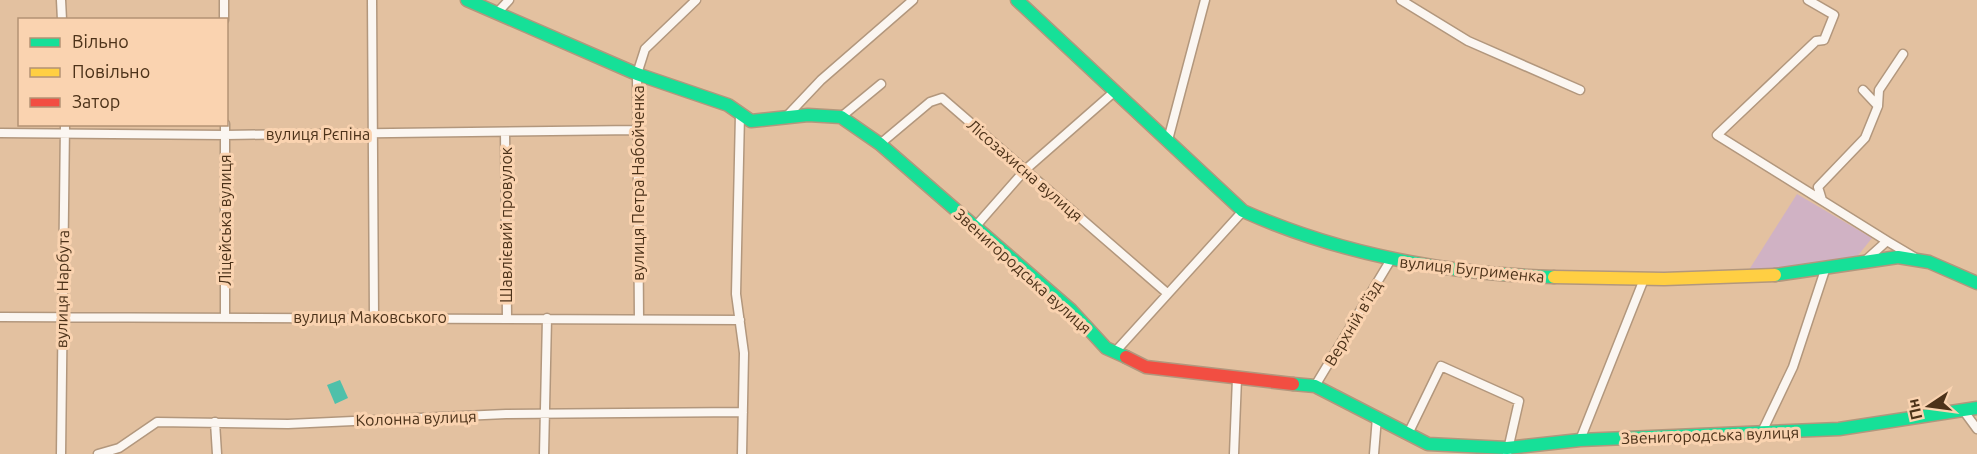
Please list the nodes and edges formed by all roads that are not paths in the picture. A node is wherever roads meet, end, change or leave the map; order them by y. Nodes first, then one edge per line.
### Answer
1 (61, 0) edge
2 (224, 0) edge
3 (372, 0) edge
4 (467, 0) edge
5 (509, 0) edge
6 (696, 0) edge
7 (913, 0) edge
8 (1017, 0) edge
9 (1205, 0) edge
10 (1401, 0) edge
11 (1808, 0) edge
12 (497, 13) junction
13 (62, 18) edge
14 (224, 18) edge
15 (1903, 54) dead end
16 (637, 74) junction
17 (881, 84) dead end
18 (1580, 90) dead end
19 (1863, 90) dead end
20 (1114, 92) junction
21 (1878, 106) junction
22 (740, 114) junction
23 (786, 117) junction
24 (841, 117) junction
25 (225, 126) edge
26 (65, 128) edge
27 (637, 130) junction
28 (505, 132) junction
29 (0, 133) edge
30 (374, 134) junction
31 (225, 135) junction
32 (1168, 140) junction
33 (880, 144) junction
34 (1025, 170) junction
35 (1822, 200) junction
36 (1244, 211) junction
37 (975, 227) junction
38 (1887, 241) junction
39 (1914, 258) junction
40 (1390, 261) junction
41 (1866, 261) junction
42 (1825, 270) junction
43 (1644, 279) junction
44 (1977, 283) edge
45 (1167, 293) junction
46 (225, 316) junction
47 (0, 317) edge
48 (374, 317) junction
49 (507, 318) junction
50 (547, 318) junction
51 (639, 318) junction
52 (62, 319) junction
53 (740, 320) junction
54 (1115, 352) junction
55 (1237, 378) junction
56 (1315, 386) junction
57 (1977, 408) edge
58 (1963, 410) junction
59 (743, 412) junction
60 (545, 414) junction
61 (1377, 417) junction
62 (215, 422) junction
63 (1977, 429) edge
64 (1408, 434) junction
65 (1761, 434) junction
66 (1580, 440) junction
67 (1507, 451) edge
68 (60, 454) edge
69 (98, 454) edge
70 (217, 454) edge
71 (544, 454) edge
72 (742, 454) edge
73 (1234, 454) edge
74 (1374, 454) edge

1 - 13 street
2 - 14 street
3 - 30 street
4 - 12 street
5 - 12 street
6 - 16 street, вулиця Петра Набойченка
7 - 23 street
8 - 20 street, вулиця Бугрименка
9 - 32 street
10 - 18 street
11 - 35 street
12 - 16 street
15 - 21 street
16 - 22 street
16 - 27 street, вулиця Петра Набойченка
17 - 24 street
19 - 21 street
20 - 32 street, вулиця Бугрименка
20 - 34 street
21 - 35 street
22 - 23 street
22 - 53 street
23 - 24 street
24 - 33 street, Звенигородська вулиця
25 - 31 street, Ліцейська вулиця
26 - 29 street, вулиця Рєпіна
26 - 31 street, вулиця Рєпіна
26 - 52 street, вулиця Нарбута
27 - 28 street, вулиця Рєпіна
27 - 51 street, вулиця Петра Набойченка
28 - 30 street, вулиця Рєпіна
28 - 49 street, Шавлієвий провулок
30 - 31 street, вулиця Рєпіна
30 - 48 street
31 - 46 street, Ліцейська вулиця
32 - 36 street, вулиця Бугрименка
33 - 34 street, Лісозахисна вулиця
33 - 37 street, Звенигородська вулиця
34 - 37 street
34 - 45 street, Лісозахисна вулиця
35 - 38 street
36 - 40 street, вулиця Бугрименка
36 - 45 street
37 - 54 street, Звенигородська вулиця
38 - 39 street
38 - 41 street
39 - 41 street, вулиця Бугрименка
39 - 44 street, вулиця Бугрименка
40 - 43 street, вулиця Бугрименка
40 - 56 street, Верхній в'їзд
41 - 42 street, вулиця Бугрименка
42 - 43 street, вулиця Бугрименка
42 - 65 street
43 - 66 street
45 - 54 street
46 - 48 street, вулиця Маковського
46 - 52 street, вулиця Маковського
47 - 52 street, вулиця Маковського
48 - 49 street, вулиця Маковського
49 - 50 street, вулиця Маковського
50 - 51 street, вулиця Маковського
50 - 60 street
51 - 53 street, вулиця Маковського
52 - 68 street, вулиця Нарбута
53 - 59 street
54 - 55 street, Звенигородська вулиця
55 - 56 street, Звенигородська вулиця
55 - 73 street
56 - 61 street, Звенигородська вулиця
57 - 58 street
58 - 63 street
58 - 65 street, Звенигородська вулиця
59 - 60 street, Колонна вулиця
59 - 72 street
60 - 62 street, Колонна вулиця
60 - 71 street
61 - 64 street, Звенигородська вулиця
61 - 74 street
62 - 69 street, Колонна вулиця
62 - 70 street
64 - 67 street, Звенигородська вулиця
64 - 67 street
65 - 66 street, Звенигородська вулиця
66 - 67 street, Звенигородська вулиця

